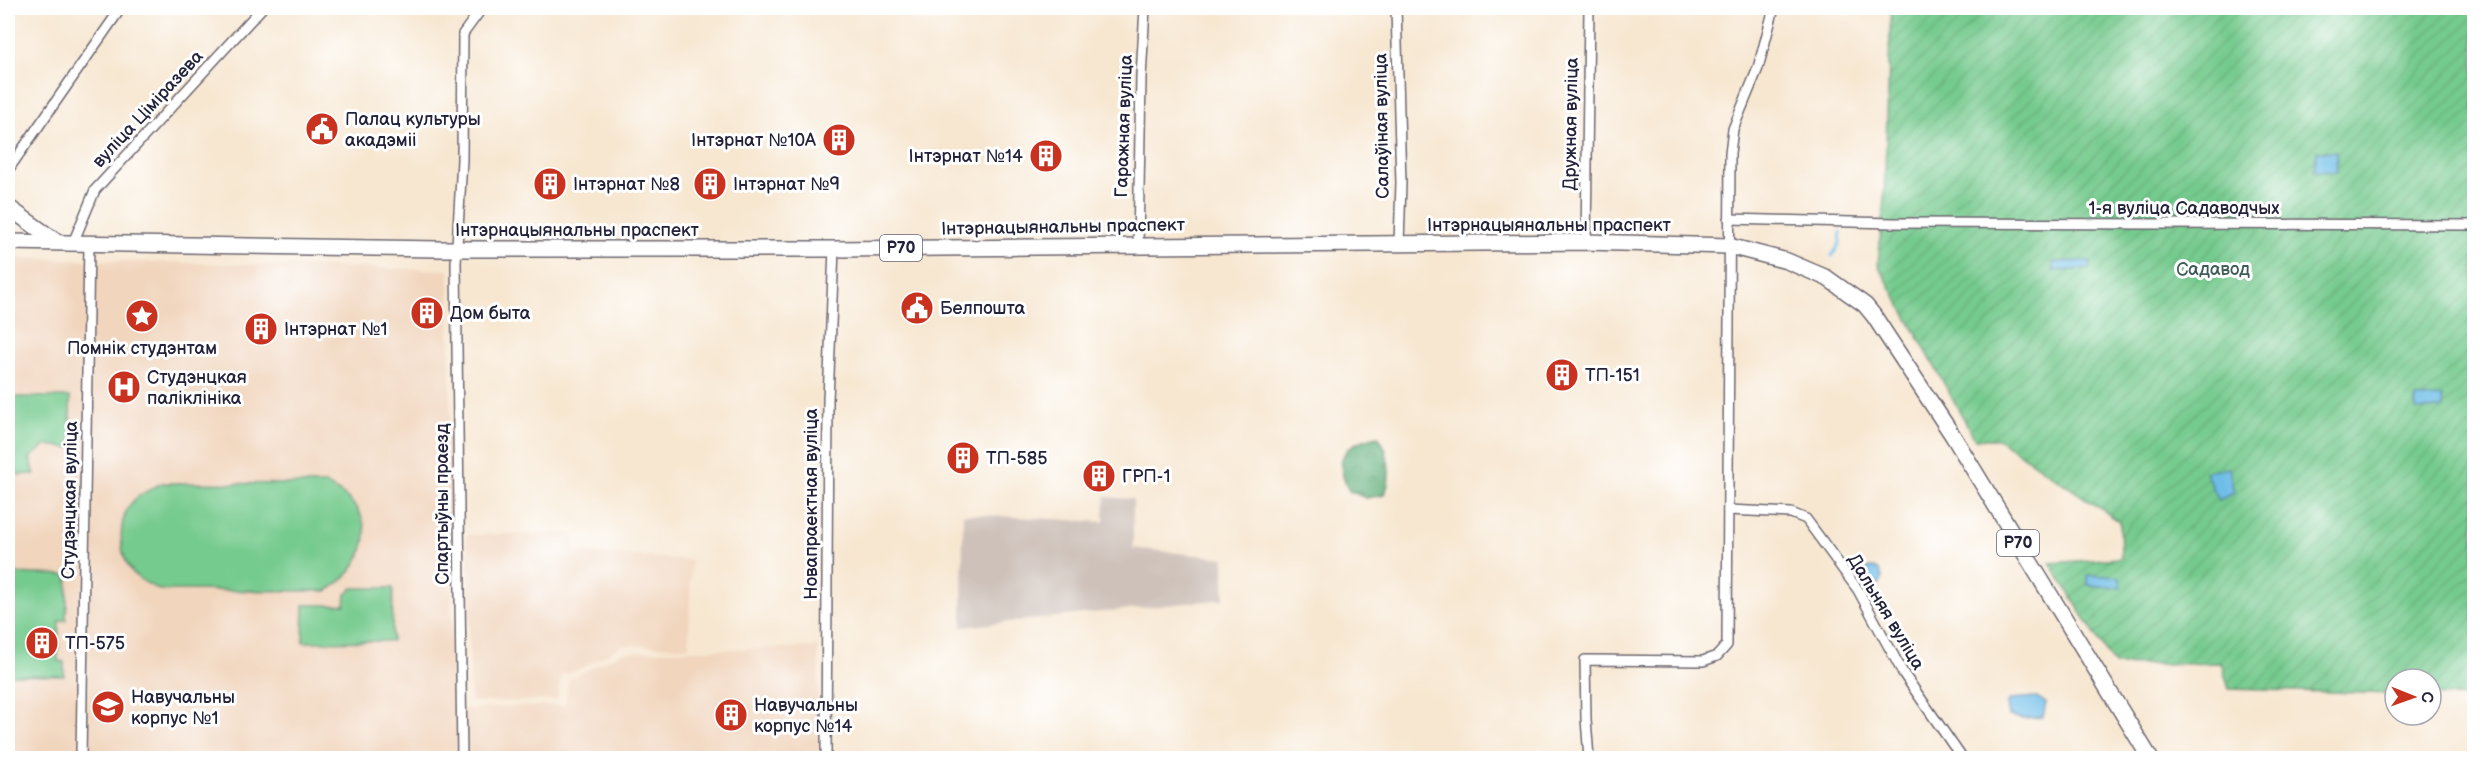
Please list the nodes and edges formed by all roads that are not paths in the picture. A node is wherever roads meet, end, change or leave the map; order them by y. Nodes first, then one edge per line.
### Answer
1 (121, 8) edge
2 (262, 8) edge
3 (482, 8) edge
4 (1145, 8) edge
5 (1396, 8) edge
6 (1588, 8) edge
7 (1774, 8) edge
8 (8, 170) edge
9 (8, 207) edge
10 (1729, 219) junction
11 (2475, 225) edge
12 (8, 242) edge
13 (57, 242) junction
14 (1586, 242) junction
15 (73, 243) junction
16 (89, 243) junction
17 (1399, 244) junction
18 (1138, 246) junction
19 (1728, 246) junction
20 (457, 249) junction
21 (834, 249) junction
22 (1728, 510) junction
23 (81, 759) edge
24 (462, 759) edge
25 (826, 759) edge
26 (1589, 759) edge
27 (1962, 759) edge
28 (2150, 759) edge

1 - 8 street
2 - 15 street, вуліца Ціміразева
3 - 20 street, Спартыўны праезд
4 - 18 street, Гаражная вуліца
5 - 17 street, Салаўіная вуліца
6 - 14 street, Дружная вуліца
7 - 10 street
9 - 13 main road
10 - 11 street, 1-я вуліца Садаводчых
10 - 19 street
12 - 13 main road, Р70
13 - 15 main road, Р70
14 - 17 main road, Інтэрнацыянальны праспект / Р70
14 - 19 main road, Інтэрнацыянальны праспект / Р70
15 - 16 main road, Інтэрнацыянальны праспект / Р70
16 - 20 main road, Інтэрнацыянальны праспект / Р70
16 - 23 street, Студэнцкая вуліца
17 - 18 main road, Інтэрнацыянальны праспект / Р70
18 - 21 main road, Інтэрнацыянальны праспект / Р70
19 - 22 street
19 - 28 main road, Р70
20 - 21 main road, Інтэрнацыянальны праспект / Р70
20 - 24 street, Спартыўны праезд
21 - 25 street, Новапраектная вуліца
22 - 26 street
22 - 27 street, Дальняя вуліца

